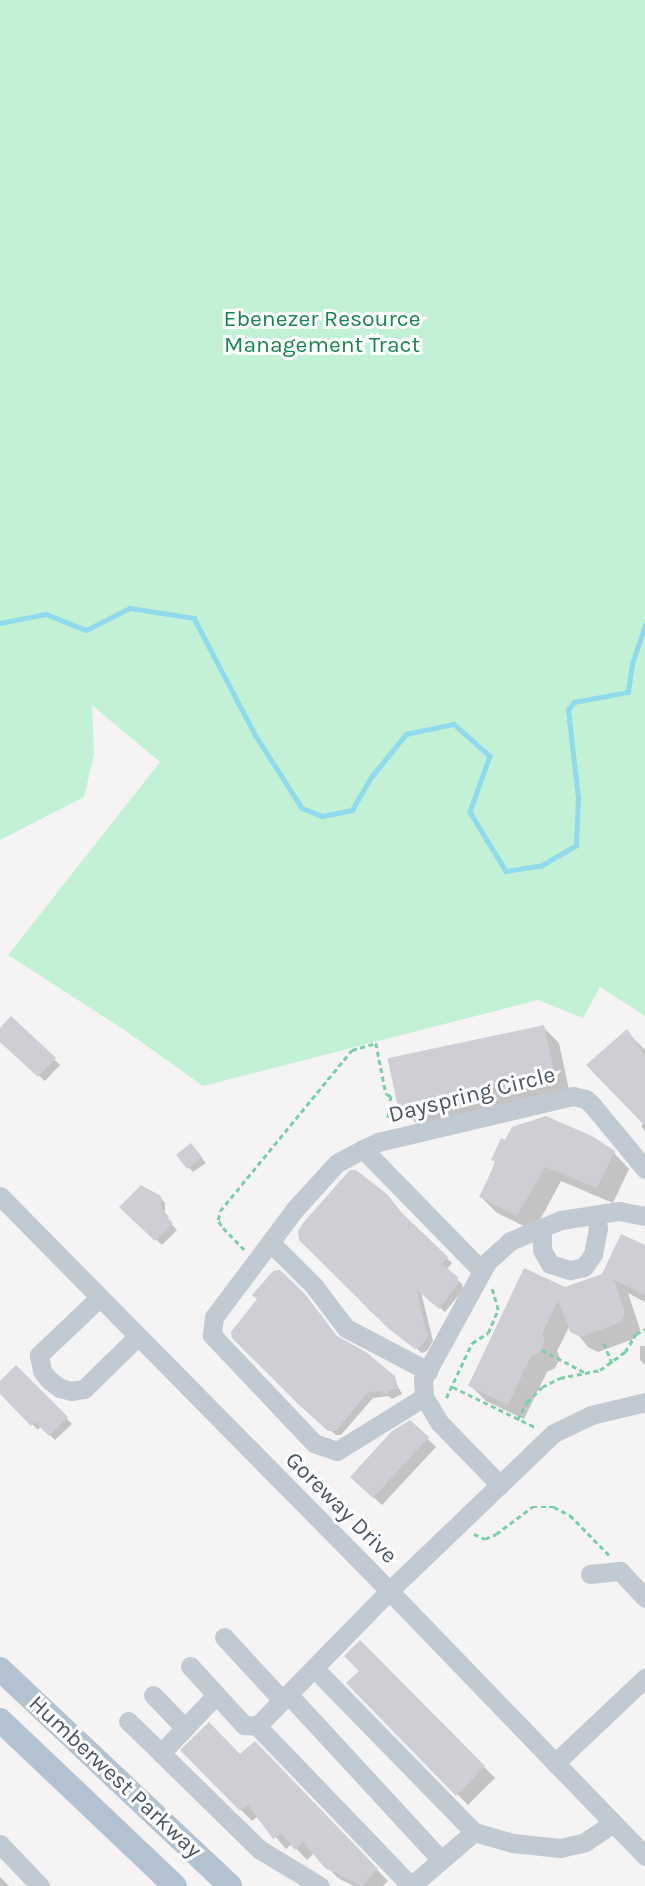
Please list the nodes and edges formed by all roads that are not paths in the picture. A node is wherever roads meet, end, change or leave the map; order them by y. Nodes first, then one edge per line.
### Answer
1 (363, 1149) junction
2 (645, 1169) edge
3 (0, 1196) edge
4 (596, 1215) junction
5 (645, 1216) edge
6 (542, 1228) junction
7 (271, 1244) junction
8 (486, 1277) junction
9 (99, 1298) junction
10 (137, 1337) junction
11 (428, 1371) junction
12 (424, 1396) junction
13 (645, 1402) edge
14 (499, 1485) junction
15 (590, 1574) dead end
16 (389, 1591) junction
17 (645, 1598) edge
18 (224, 1637) dead end
19 (190, 1666) dead end
20 (314, 1668) junction
21 (0, 1669) edge
22 (645, 1678) edge
23 (153, 1695) dead end
24 (216, 1695) junction
25 (285, 1697) junction
26 (0, 1720) edge
27 (128, 1721) dead end
28 (257, 1726) junction
29 (185, 1728) junction
30 (161, 1753) junction
31 (555, 1763) junction
32 (613, 1823) junction
33 (474, 1832) junction
34 (0, 1844) edge
35 (645, 1856) edge
36 (441, 1860) junction
37 (40, 1886) edge
38 (175, 1886) edge
39 (230, 1886) edge
40 (320, 1886) edge
41 (411, 1886) edge

1 - 2 street, Dayspring Circle
1 - 7 street, Dayspring Circle
1 - 8 street
3 - 9 street, Goreway Drive
4 - 5 street
4 - 6 street
4 - 6 street
6 - 8 street
7 - 11 street
7 - 12 street, Dayspring Circle
8 - 11 street
9 - 10 street, Goreway Drive
9 - 10 street
10 - 16 street, Goreway Drive
11 - 12 street
12 - 14 street
13 - 14 street
14 - 16 street
15 - 17 street
16 - 20 street
16 - 31 street, Goreway Drive
18 - 25 street
19 - 24 street
20 - 25 street
20 - 33 street
21 - 39 main road, Humberwest Parkway
22 - 31 street
23 - 29 street
24 - 28 street
24 - 29 street
25 - 28 street
25 - 36 street
26 - 38 main road, Humberwest Parkway
27 - 30 street
28 - 41 street
29 - 30 street
30 - 40 street
31 - 32 street, Goreway Drive
32 - 33 street
32 - 35 street, Goreway Drive
33 - 36 street
34 - 37 street
36 - 41 street

